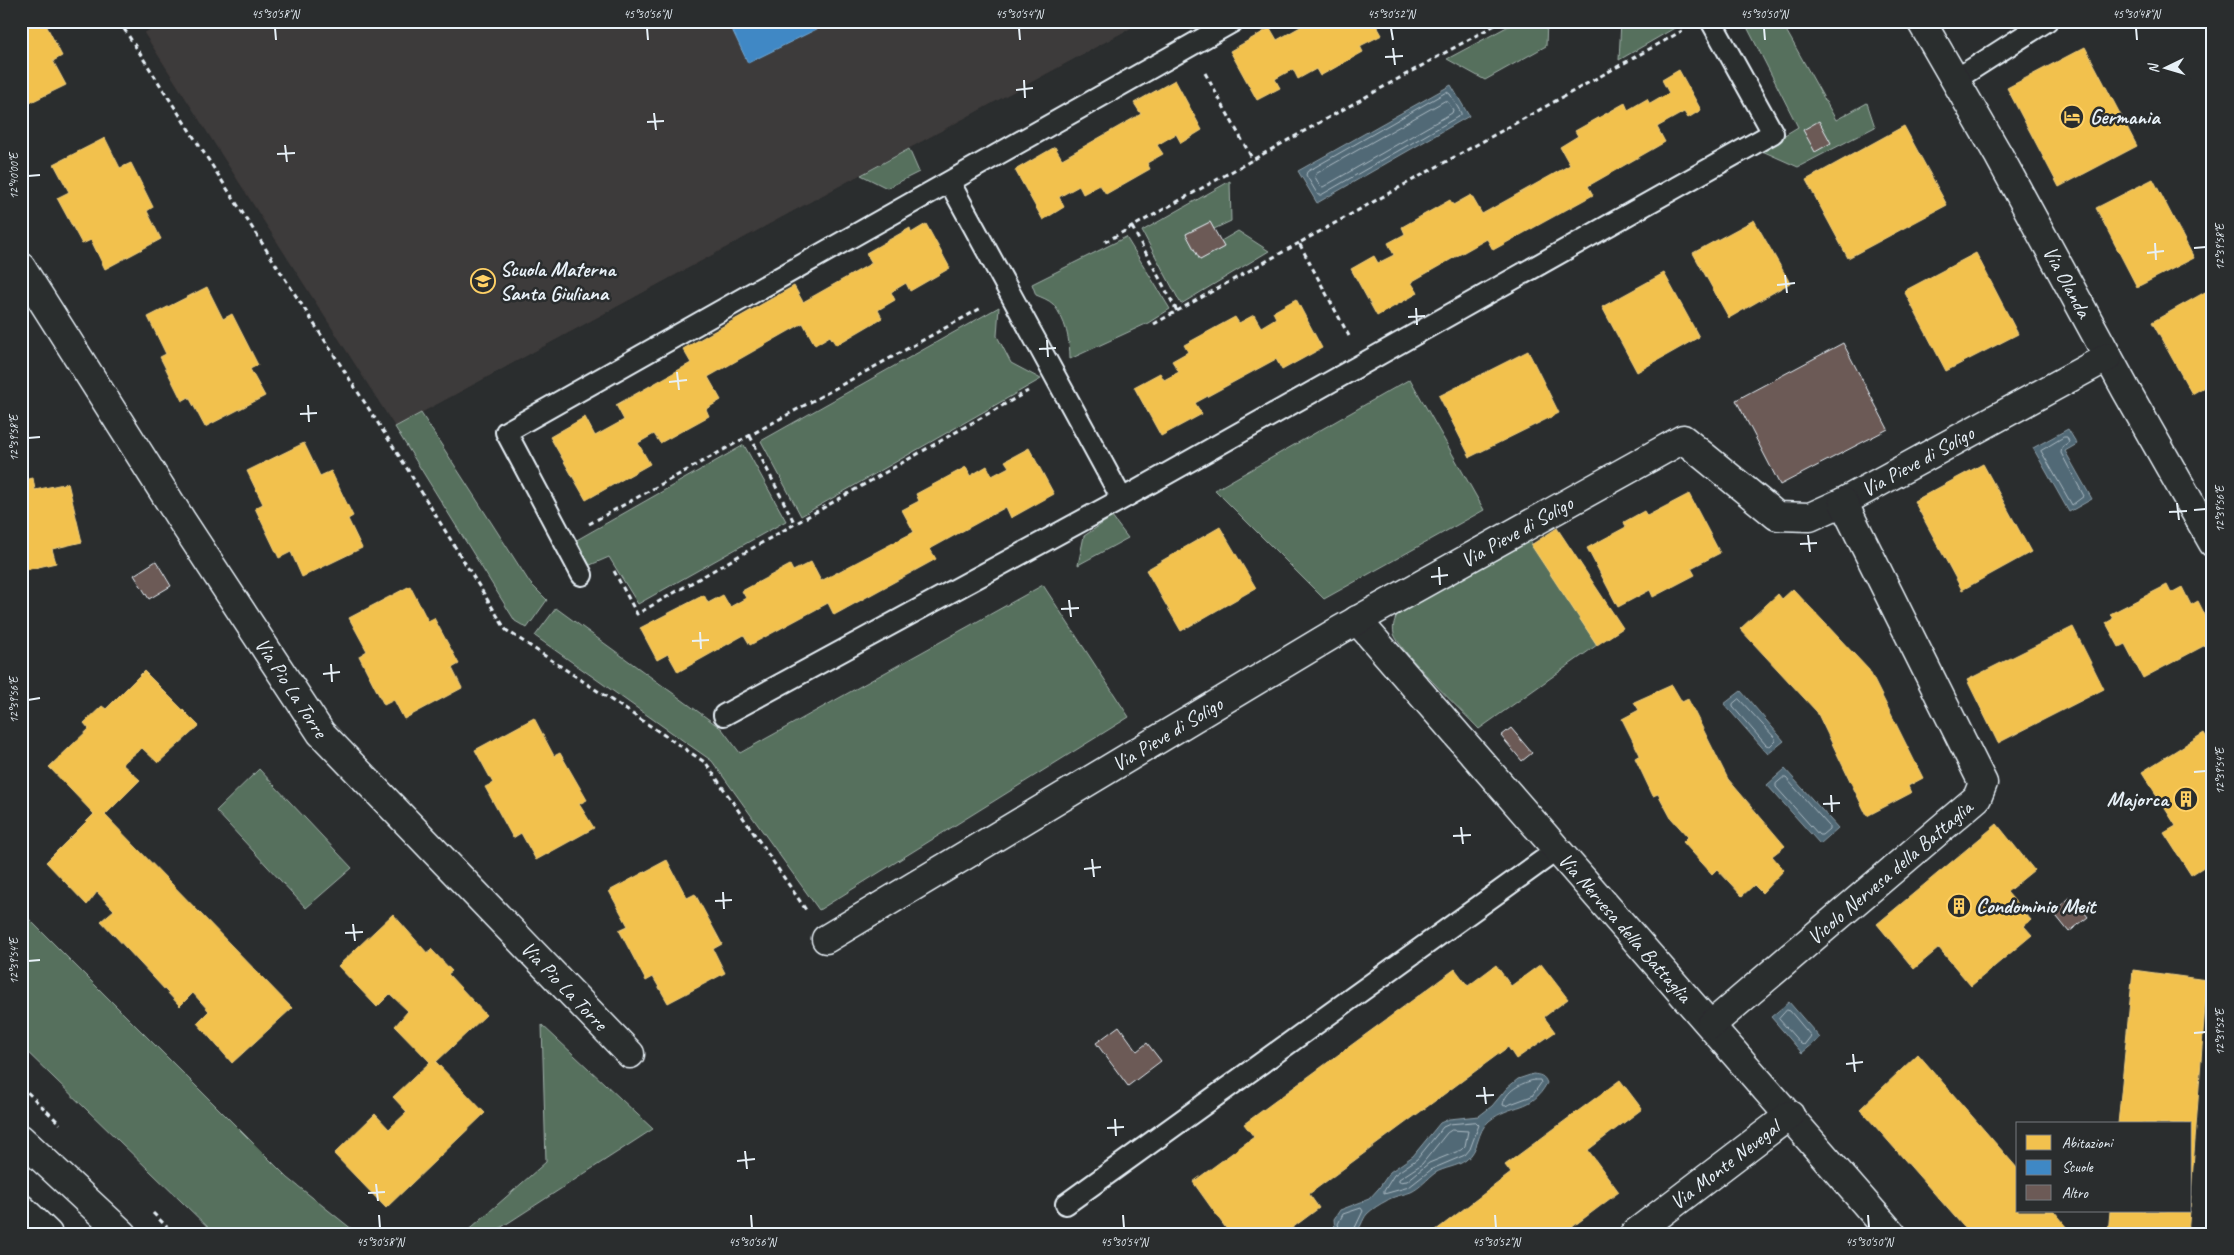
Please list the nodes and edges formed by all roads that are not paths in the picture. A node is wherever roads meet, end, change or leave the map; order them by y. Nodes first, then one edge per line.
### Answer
1 (1234, 21) edge
2 (1711, 21) edge
3 (1921, 21) edge
4 (2047, 21) edge
5 (1955, 80) junction
6 (950, 184) junction
7 (21, 267) edge
8 (2108, 357) junction
9 (1122, 499) junction
10 (1843, 502) junction
11 (2213, 543) edge
12 (582, 576) road end
13 (1357, 620) junction
14 (724, 715) dead end
15 (1558, 850) junction
16 (826, 939) road end
17 (1712, 1025) junction
18 (630, 1054) dead end
19 (1790, 1115) junction
20 (21, 1139) edge
21 (1066, 1204) dead end
22 (21, 1208) edge
23 (48, 1234) edge
24 (123, 1234) edge
25 (1634, 1234) edge
26 (1892, 1234) edge

1 - 6 lane
2 - 9 lane
3 - 5 street, Via Olanda
4 - 5 lane
5 - 8 street, Via Olanda
6 - 9 lane
6 - 12 lane
7 - 18 street, Via Pio La Torre
8 - 10 street, Via Pieve di Soligo
8 - 11 street, Via Olanda
9 - 14 lane
10 - 13 street, Via Pieve di Soligo
10 - 17 street, Vicolo Nervesa della Battaglia
13 - 15 street, Via Nervesa della Battaglia
13 - 16 street, Via Pieve di Soligo
15 - 17 street, Via Nervesa della Battaglia
15 - 21 lane
17 - 19 street, Via Nervesa della Battaglia
19 - 25 street, Via Monte Nevegal
19 - 26 street, Via Nervesa della Battaglia
20 - 24 street
22 - 23 street

